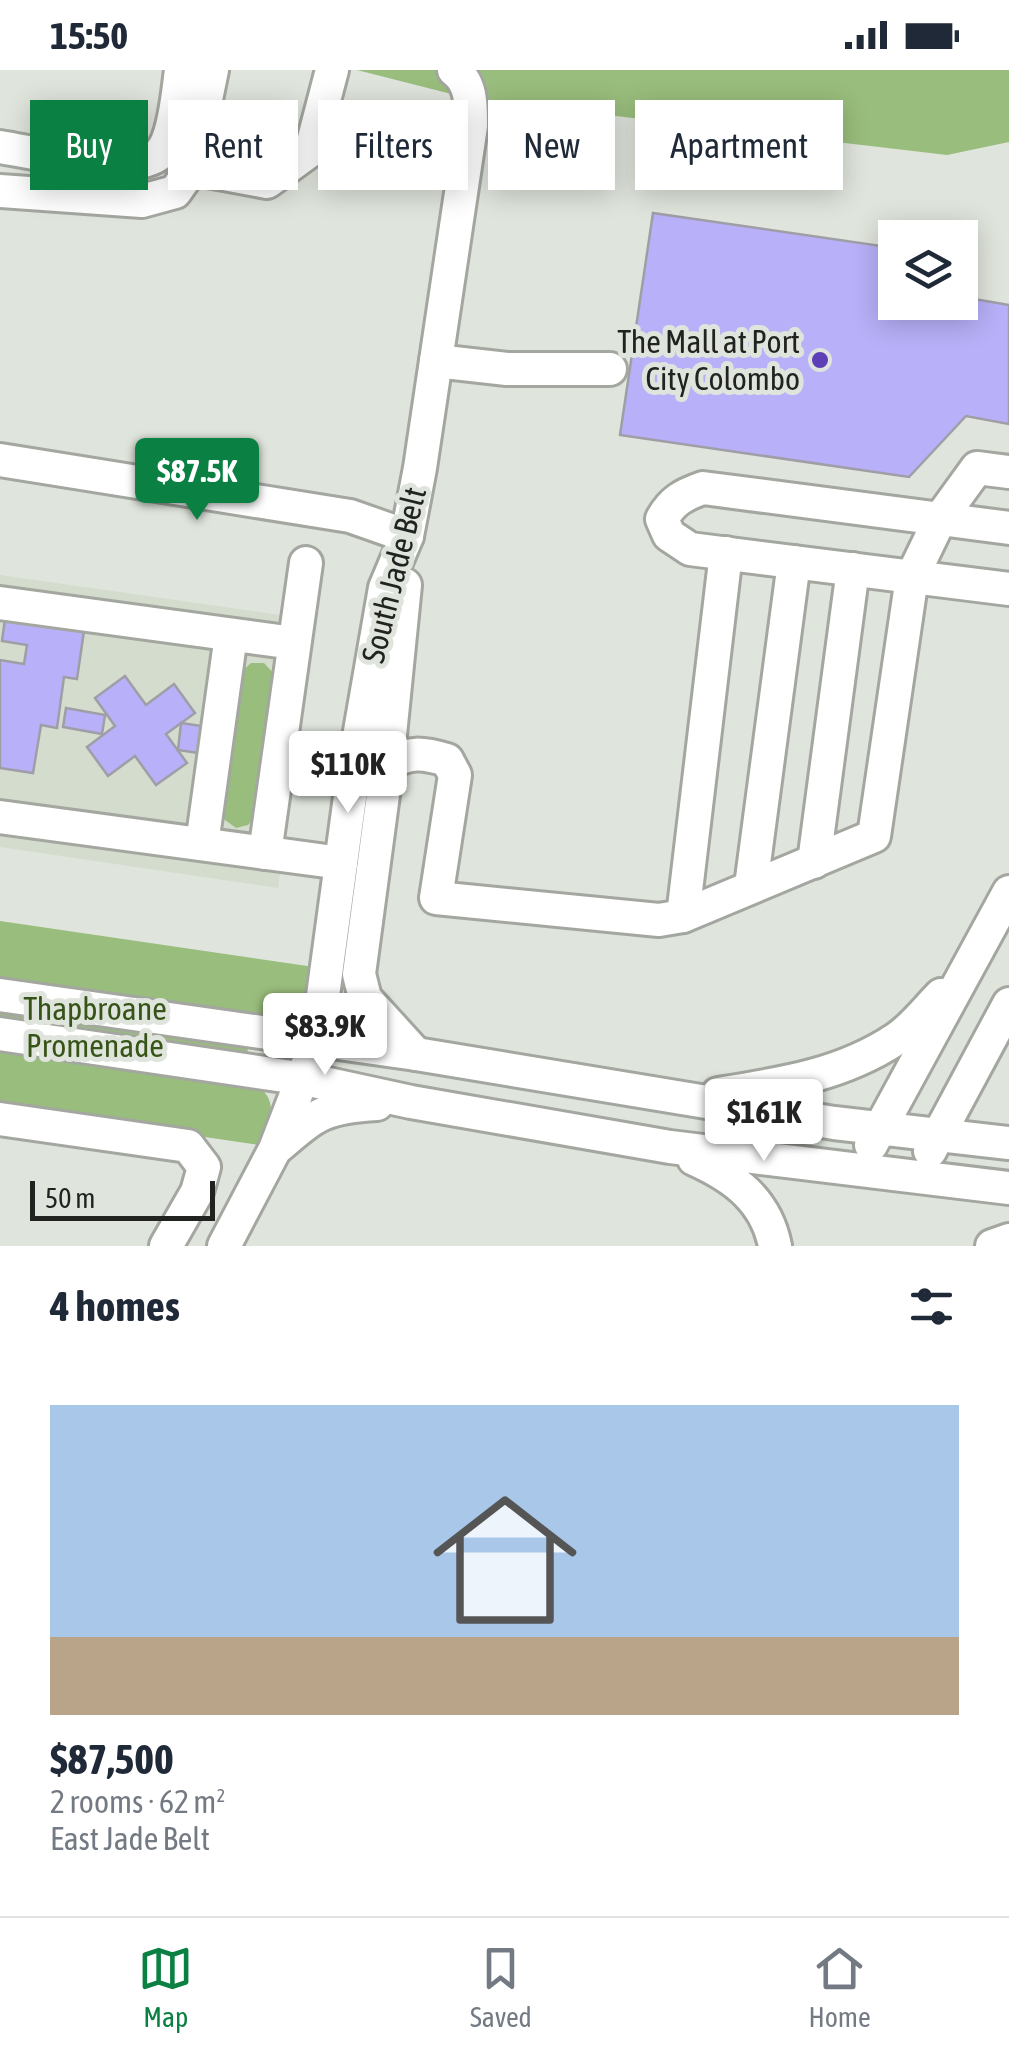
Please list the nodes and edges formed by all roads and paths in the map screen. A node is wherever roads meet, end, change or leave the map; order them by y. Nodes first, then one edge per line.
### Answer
1 (181, 70) edge
2 (212, 70) edge
3 (332, 70) edge
4 (454, 70) edge
5 (206, 100) edge
6 (0, 147) edge
7 (298, 159) edge
8 (176, 190) edge
9 (0, 191) edge
10 (436, 361) junction
11 (610, 369) dead end
12 (0, 460) edge
13 (1009, 472) edge
14 (940, 519) junction
15 (1009, 528) edge
16 (407, 536) junction
17 (726, 554) junction
18 (794, 562) junction
19 (306, 563) dead end
20 (853, 570) junction
21 (912, 577) junction
22 (1009, 589) edge
23 (0, 604) edge
24 (231, 634) junction
25 (294, 643) junction
26 (371, 762) junction
27 (0, 817) edge
28 (202, 844) junction
29 (265, 853) junction
30 (814, 862) junction
31 (341, 863) junction
32 (750, 886) junction
33 (1009, 892) edge
34 (683, 916) junction
35 (965, 971) junction
36 (0, 994) edge
37 (1009, 1004) edge
38 (0, 1034) edge
39 (317, 1040) junction
40 (416, 1054) junction
41 (304, 1079) junction
42 (689, 1098) junction
43 (412, 1102) junction
44 (0, 1119) edge
45 (880, 1127) junction
46 (939, 1135) junction
47 (1009, 1143) edge
48 (670, 1147) junction
49 (275, 1149) junction
50 (857, 1171) junction
51 (916, 1177) junction
52 (1009, 1188) edge
53 (1009, 1240) edge
54 (166, 1246) edge
55 (224, 1246) edge
56 (775, 1246) edge
57 (992, 1246) edge

1 - 6 street
2 - 5 street
3 - 7 street
4 - 10 street, South Jade Belt
8 - 9 street
10 - 11 street
10 - 16 street, South Jade Belt
12 - 16 street
13 - 14 street
14 - 15 street
14 - 17 street
14 - 21 street
16 - 26 street, South Jade Belt
17 - 18 street
17 - 34 street
18 - 20 street
18 - 32 street
19 - 25 street
20 - 21 street
20 - 30 street
21 - 22 street
21 - 30 street
23 - 24 street
24 - 25 street
24 - 28 street
25 - 29 street
26 - 31 street, South Jade Belt
26 - 34 street
26 - 40 street
27 - 28 street
28 - 29 street
29 - 31 street
30 - 32 street
31 - 39 street, South Jade Belt
32 - 34 street
33 - 35 street
35 - 42 street
35 - 45 street
36 - 39 street
37 - 46 street
38 - 41 street
39 - 40 street
39 - 41 street, South Jade Belt
40 - 42 street
41 - 43 street
41 - 49 street, South Jade Belt
42 - 45 street
43 - 48 street
43 - 49 street
44 - 54 street
45 - 46 street
45 - 50 street
46 - 47 street
46 - 51 street
48 - 50 street
48 - 56 street
49 - 55 street, South Jade Belt
50 - 51 street
51 - 52 street
53 - 57 street

